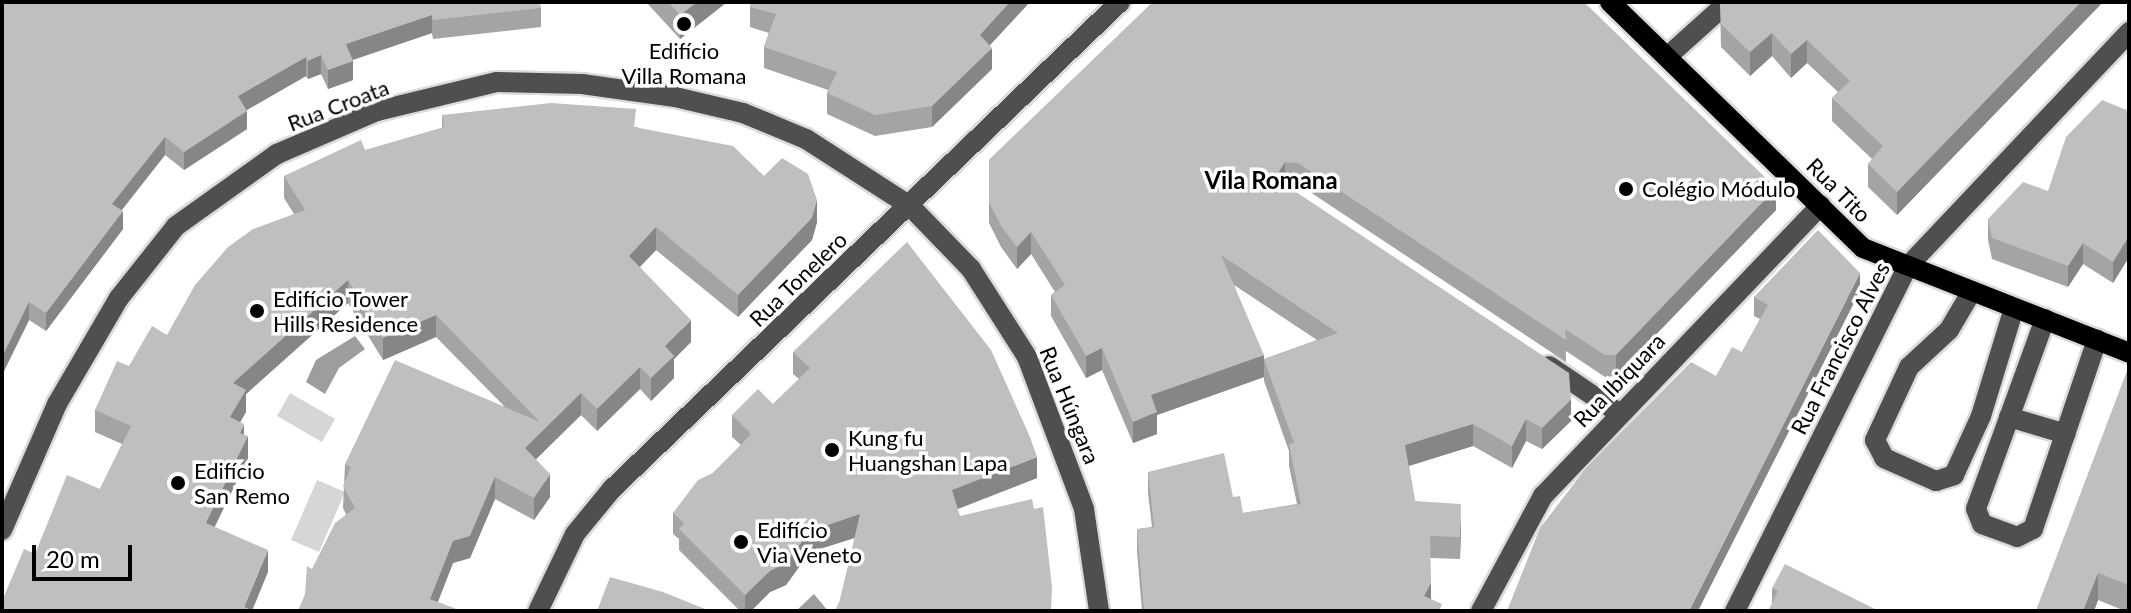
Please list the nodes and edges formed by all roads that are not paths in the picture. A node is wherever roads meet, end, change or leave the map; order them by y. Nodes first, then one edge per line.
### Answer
1 (1120, 2) edge
2 (1610, 2) edge
3 (1728, 2) edge
4 (2129, 32) edge
5 (1667, 57) junction
6 (1821, 205) junction
7 (910, 206) junction
8 (1908, 266) junction
9 (1972, 291) junction
10 (2014, 308) junction
11 (2045, 319) junction
12 (2097, 340) junction
13 (2129, 353) edge
14 (1534, 357) edge
15 (1619, 413) junction
16 (2009, 417) junction
17 (2066, 434) junction
18 (2, 530) edge
19 (538, 611) edge
20 (1099, 611) edge
21 (1481, 611) edge
22 (1735, 611) edge

1 - 7 street, Rua Tonelero
2 - 5 main road, Rua Tito
3 - 5 street
4 - 8 street, Rua Francisco Alves
5 - 6 main road, Rua Tito
6 - 8 main road, Rua Tito
6 - 15 street, Rua Ibiquara
7 - 18 street, Rua Croata
7 - 19 street, Rua Tonelero
7 - 20 street, Rua Húngara
8 - 9 main road, Rua Tito
8 - 22 street, Rua Francisco Alves
9 - 10 main road, Rua Tito
9 - 10 street
10 - 11 main road, Rua Tito
11 - 12 main road, Rua Tito
11 - 16 street
12 - 13 main road, Rua Tito
12 - 17 street
14 - 15 street
15 - 21 street, Rua Ibiquara
16 - 17 street
16 - 17 street

